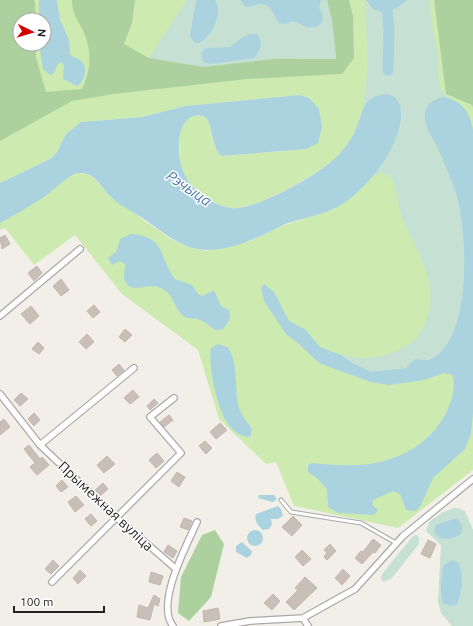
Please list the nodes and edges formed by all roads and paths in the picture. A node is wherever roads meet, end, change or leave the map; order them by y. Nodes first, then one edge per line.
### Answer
1 (80, 249) dead end
2 (0, 316) edge
3 (134, 368) dead end
4 (0, 394) edge
5 (174, 398) dead end
6 (40, 445) junction
7 (473, 479) edge
8 (281, 500) dead end
9 (116, 517) junction
10 (197, 522) dead end
11 (396, 543) junction
12 (176, 569) junction
13 (52, 582) dead end
14 (303, 618) junction
15 (173, 626) edge
16 (221, 626) edge
17 (308, 626) edge

1 - 2 street
3 - 6 street
4 - 6 street, Прымежная вуліца
5 - 9 street
6 - 9 street, Прымежная вуліца
7 - 11 street
8 - 11 lane
9 - 12 street, Прымежная вуліца
9 - 13 street
10 - 12 street
11 - 14 street
12 - 15 street
14 - 16 street
14 - 17 street

